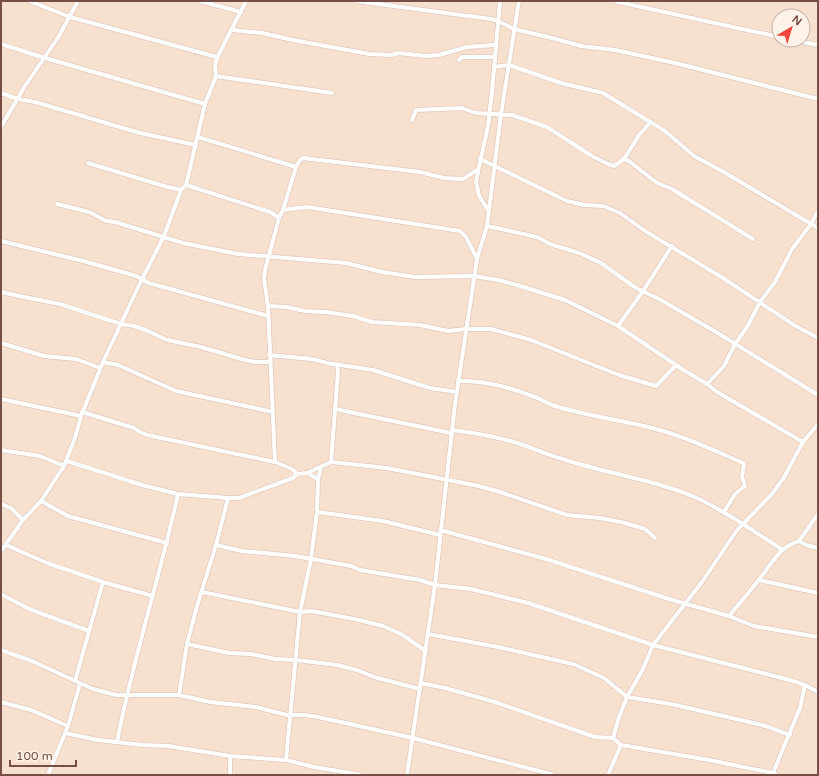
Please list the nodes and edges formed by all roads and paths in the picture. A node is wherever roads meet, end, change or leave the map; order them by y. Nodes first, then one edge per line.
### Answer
1 (29, 1) edge
2 (78, 1) edge
3 (200, 1) edge
4 (246, 1) edge
5 (356, 1) edge
6 (500, 1) edge
7 (519, 1) edge
8 (614, 1) edge
9 (241, 12) junction
10 (70, 17) junction
11 (498, 21) junction
12 (514, 29) junction
13 (232, 30) junction
14 (771, 35) edge
15 (1, 44) edge
16 (496, 45) junction
17 (217, 57) junction
18 (495, 57) junction
19 (45, 58) junction
20 (459, 60) dead end
21 (509, 65) junction
22 (494, 67) junction
23 (216, 76) junction
24 (1, 93) edge
25 (332, 93) dead end
26 (18, 99) junction
27 (818, 99) edge
28 (205, 104) junction
29 (490, 114) junction
30 (501, 114) junction
31 (412, 120) dead end
32 (650, 123) junction
33 (1, 127) edge
34 (198, 137) junction
35 (196, 145) junction
36 (480, 159) junction
37 (624, 159) junction
38 (88, 163) dead end
39 (495, 165) junction
40 (296, 167) junction
41 (478, 170) junction
42 (186, 185) junction
43 (181, 190) junction
44 (57, 204) dead end
45 (283, 210) junction
46 (489, 210) junction
47 (818, 211) edge
48 (279, 218) junction
49 (811, 224) junction
50 (487, 226) junction
51 (818, 228) edge
52 (164, 236) junction
53 (753, 239) dead end
54 (1, 241) edge
55 (672, 246) junction
56 (269, 257) junction
57 (477, 259) junction
58 (474, 276) junction
59 (142, 279) junction
60 (643, 291) junction
61 (1, 292) edge
62 (760, 302) junction
63 (268, 306) junction
64 (268, 316) junction
65 (121, 324) junction
66 (618, 326) junction
67 (466, 329) junction
68 (818, 338) edge
69 (1, 343) edge
70 (735, 344) junction
71 (269, 355) junction
72 (103, 362) junction
73 (270, 362) junction
74 (337, 364) junction
75 (676, 365) junction
76 (100, 368) junction
77 (458, 381) junction
78 (707, 384) junction
79 (457, 392) junction
80 (818, 395) edge
81 (1, 399) edge
82 (335, 409) junction
83 (273, 412) junction
84 (81, 414) junction
85 (818, 424) edge
86 (452, 432) junction
87 (803, 442) junction
88 (1, 450) edge
89 (67, 461) junction
90 (275, 462) junction
91 (331, 462) junction
92 (64, 466) junction
93 (321, 467) junction
94 (307, 473) junction
95 (297, 474) junction
96 (318, 479) junction
97 (446, 479) junction
98 (178, 494) junction
99 (228, 498) junction
100 (41, 501) junction
101 (1, 504) edge
102 (317, 512) junction
103 (724, 512) junction
104 (818, 514) edge
105 (23, 520) junction
106 (744, 524) junction
107 (440, 532) junction
108 (655, 538) dead end
109 (799, 541) junction
110 (167, 543) junction
111 (6, 545) junction
112 (216, 545) junction
113 (818, 548) edge
114 (783, 550) junction
115 (1, 551) edge
116 (311, 559) junction
117 (759, 580) junction
118 (103, 582) junction
119 (435, 585) junction
120 (202, 592) junction
121 (818, 593) edge
122 (1, 594) edge
123 (153, 596) junction
124 (686, 604) junction
125 (300, 612) junction
126 (729, 616) junction
127 (89, 631) junction
128 (428, 634) junction
129 (818, 636) edge
130 (187, 644) junction
131 (653, 645) junction
132 (1, 650) edge
133 (426, 651) junction
134 (296, 660) junction
135 (75, 681) junction
136 (421, 683) junction
137 (80, 684) junction
138 (805, 685) junction
139 (420, 689) junction
140 (818, 692) edge
141 (179, 695) junction
142 (126, 696) junction
143 (627, 697) junction
144 (1, 702) edge
145 (291, 714) junction
146 (68, 726) junction
147 (65, 733) junction
148 (790, 735) junction
149 (413, 738) junction
150 (613, 738) junction
151 (117, 742) junction
152 (621, 744) junction
153 (230, 756) junction
154 (286, 760) junction
155 (51, 769) junction
156 (326, 769) junction
157 (775, 774) edge
158 (48, 775) edge
159 (52, 775) edge
160 (230, 775) edge
161 (325, 775) edge
162 (362, 775) edge
163 (407, 775) edge
164 (554, 775) edge
165 (608, 775) edge

1 - 10 street
2 - 10 street
3 - 9 street
4 - 9 street
5 - 11 street
6 - 11 street
7 - 12 street
8 - 14 street
9 - 13 street
10 - 17 street
10 - 19 street
11 - 12 street
11 - 16 street
12 - 21 street
12 - 27 street
13 - 16 street
13 - 17 street
15 - 19 street
16 - 18 street
17 - 23 street
18 - 20 street
18 - 22 street
19 - 26 street
19 - 28 street
21 - 22 street
21 - 30 street
21 - 32 street
22 - 29 street
23 - 25 street
23 - 28 street
24 - 26 street
26 - 33 street
26 - 35 street
28 - 34 street
29 - 30 street
29 - 31 street
29 - 36 street
30 - 37 street
30 - 39 street
32 - 37 street
32 - 49 street
34 - 35 street
34 - 40 street
35 - 42 street
36 - 39 street
36 - 41 street
37 - 53 street
38 - 43 street
39 - 46 street
39 - 55 street
40 - 41 street
40 - 45 street
41 - 46 street
42 - 43 street
42 - 48 street
43 - 52 street
44 - 52 street
45 - 48 street
45 - 57 street
46 - 50 street
47 - 49 street
48 - 56 street
49 - 51 street
49 - 62 street
50 - 57 street
50 - 60 street
52 - 56 street
52 - 59 street
54 - 59 street
55 - 60 street
55 - 62 street
56 - 58 street
56 - 63 street
57 - 58 street
58 - 66 street
58 - 67 street
59 - 64 street
59 - 65 street
60 - 66 street
60 - 70 street
61 - 65 street
62 - 68 street
62 - 70 street
63 - 64 street
63 - 67 street
64 - 71 street
65 - 72 street
65 - 73 street
66 - 75 street
67 - 75 street
67 - 77 street
69 - 76 street
70 - 78 street
70 - 80 street
71 - 73 street
71 - 74 street
72 - 76 street
72 - 83 street
73 - 83 street
74 - 79 street
74 - 82 street
75 - 78 street
76 - 84 street
77 - 79 street
77 - 103 street
78 - 87 street
79 - 86 street
81 - 84 street
82 - 86 street
82 - 91 street
83 - 90 street
84 - 89 street
84 - 90 street
85 - 87 street
86 - 97 street
86 - 103 street
87 - 106 street
88 - 92 street
89 - 92 street
89 - 98 street
90 - 95 street
91 - 93 street
91 - 97 street
92 - 100 street
93 - 94 street
93 - 96 street
94 - 95 street
94 - 96 street
95 - 99 street
96 - 102 street
97 - 107 street
97 - 108 street
98 - 99 street
98 - 110 street
99 - 112 street
100 - 105 street
100 - 110 street
101 - 105 street
102 - 107 street
102 - 116 street
103 - 106 street
104 - 109 street
105 - 111 street
106 - 114 street
106 - 124 street
107 - 119 street
107 - 124 street
109 - 113 street
109 - 114 street
110 - 123 street
111 - 115 street
111 - 118 street
112 - 116 street
112 - 120 street
114 - 117 street
116 - 119 street
116 - 125 street
117 - 121 street
117 - 126 street
118 - 123 street
118 - 127 street
119 - 128 street
119 - 131 street
120 - 125 street
120 - 130 street
122 - 127 street
123 - 142 street
124 - 126 street
124 - 131 street
125 - 133 street
125 - 134 street
126 - 129 street
127 - 135 street
128 - 133 street
128 - 143 street
130 - 134 street
130 - 141 street
131 - 138 street
131 - 143 street
132 - 135 street
133 - 136 street
134 - 139 street
134 - 145 street
135 - 137 street
136 - 139 street
136 - 150 street
137 - 142 street
137 - 146 street
138 - 140 street
138 - 148 street
139 - 149 street
141 - 142 street
141 - 145 street
142 - 151 street
143 - 148 street
143 - 150 street
144 - 146 street
145 - 149 street
145 - 154 street
146 - 147 street
147 - 151 street
147 - 155 street
148 - 157 street
149 - 163 street
149 - 164 street
150 - 152 street
151 - 153 street
152 - 157 street
152 - 165 street
153 - 154 street
153 - 160 street
154 - 156 street
155 - 158 street
155 - 159 street
156 - 161 street
156 - 162 street

